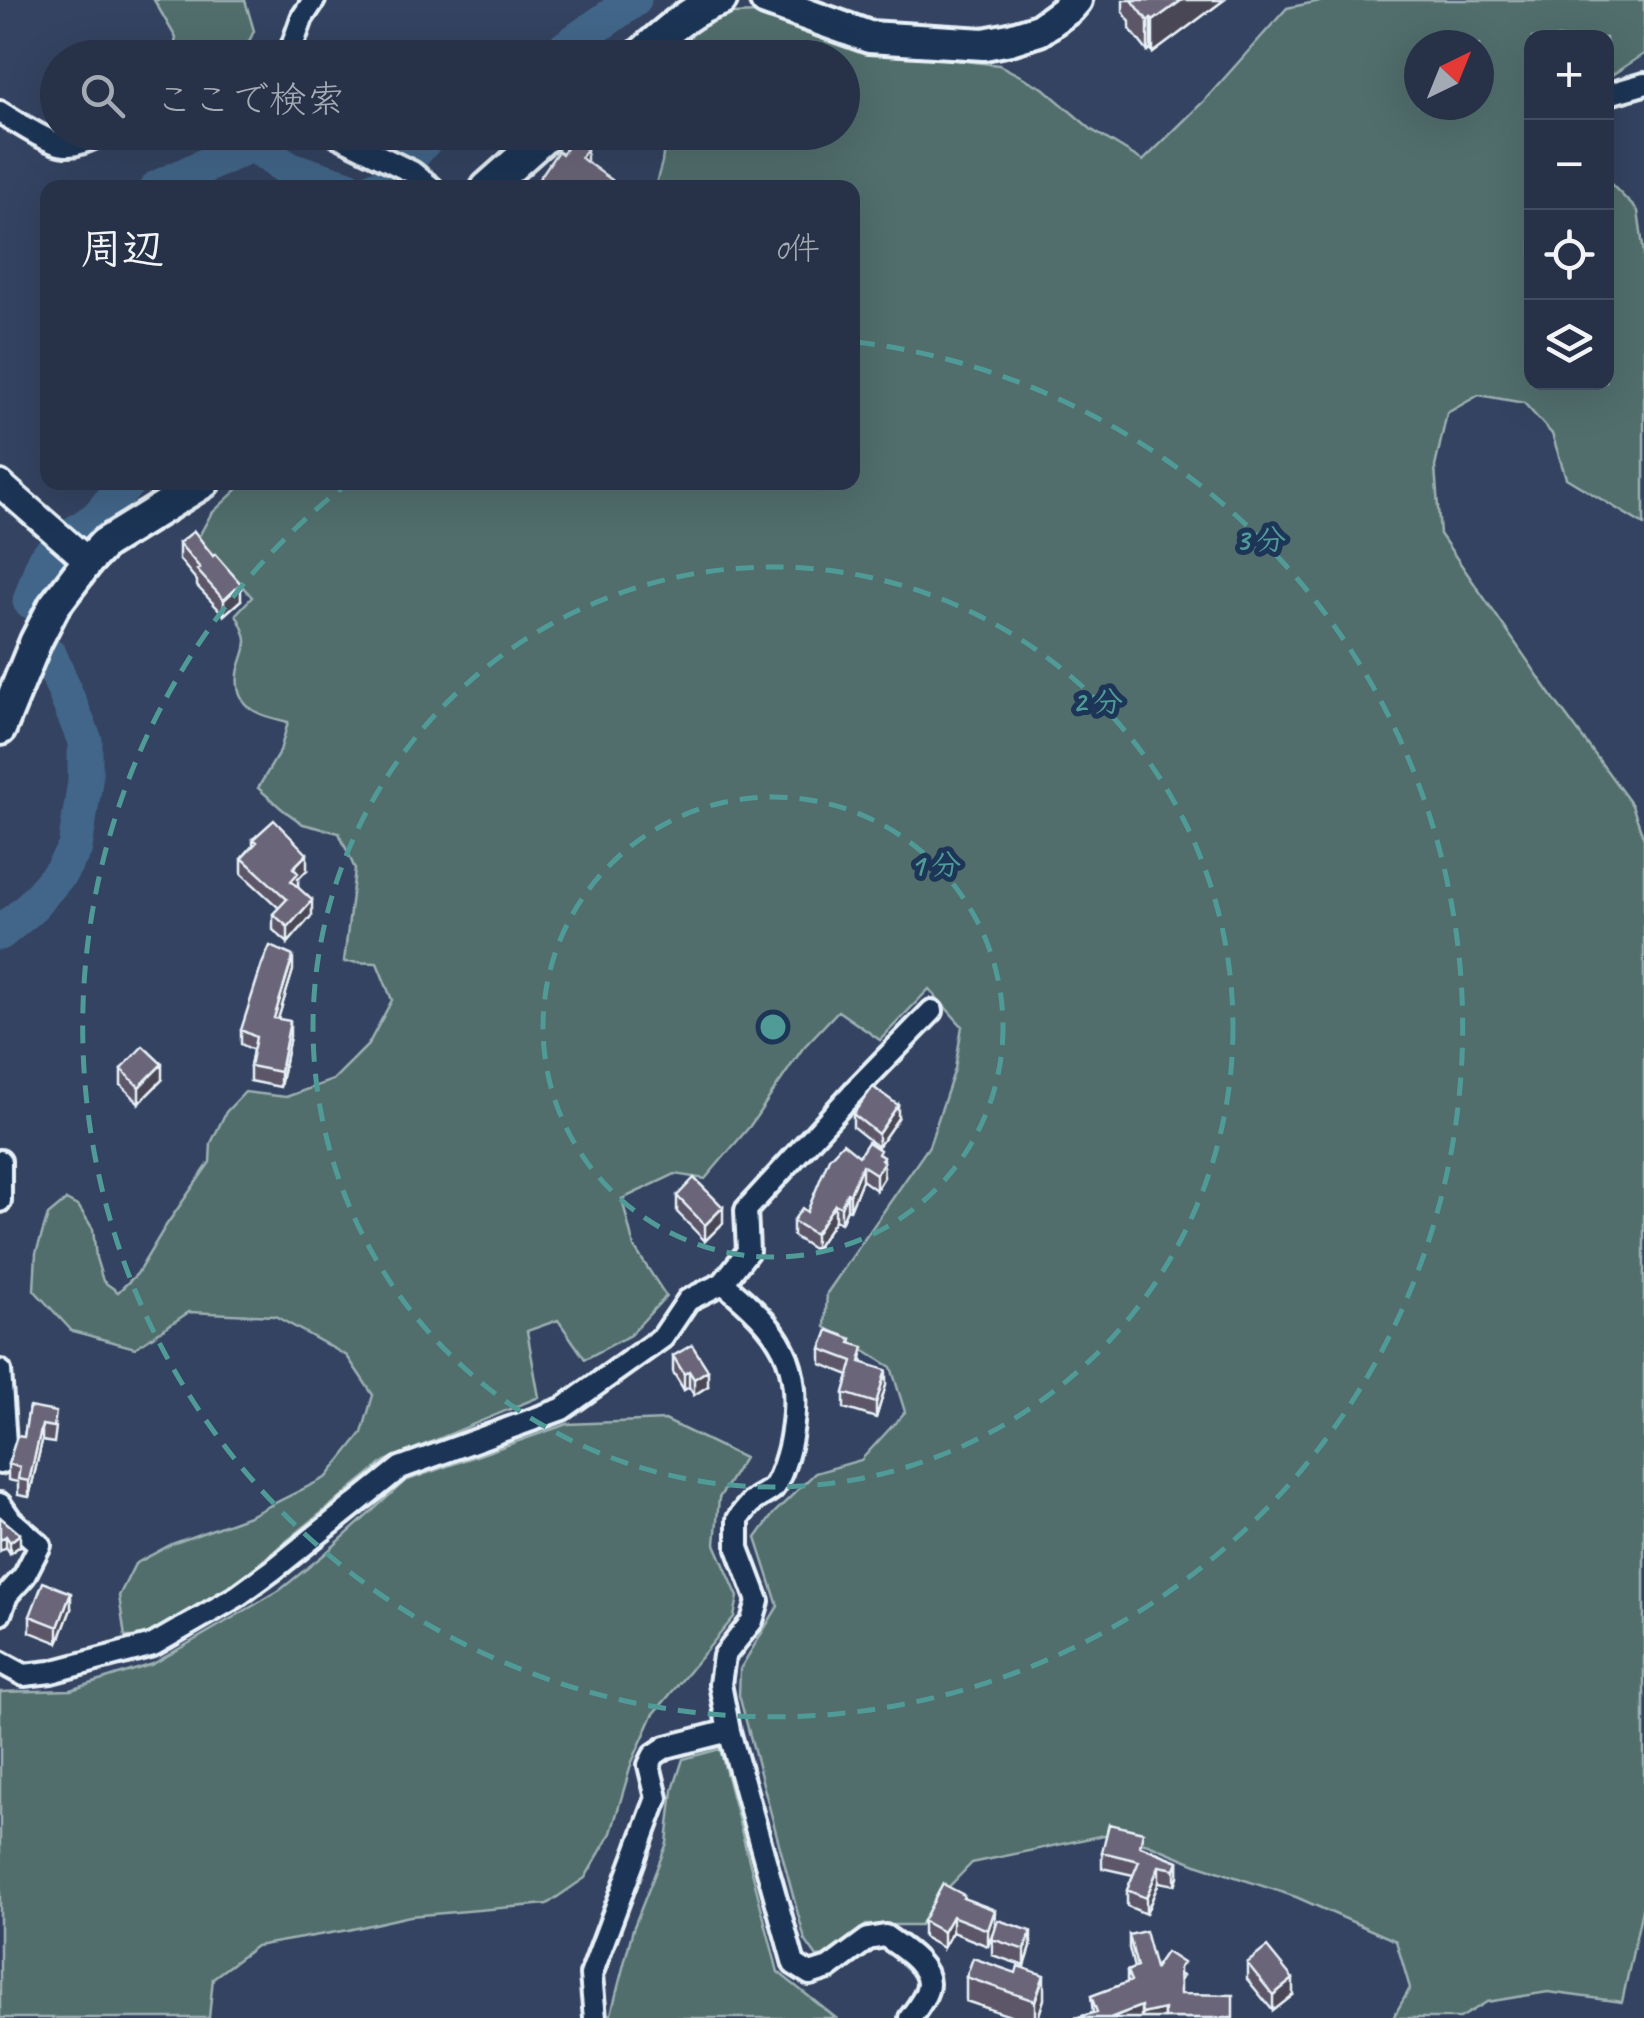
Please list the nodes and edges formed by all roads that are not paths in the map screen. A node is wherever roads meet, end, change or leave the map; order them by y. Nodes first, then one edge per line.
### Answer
1 (314, 0) edge
2 (721, 0) edge
3 (766, 0) edge
4 (1076, 0) edge
5 (294, 40) edge
6 (657, 40) edge
7 (1644, 84) edge
8 (1614, 93) edge
9 (0, 112) edge
10 (40, 135) edge
11 (366, 150) edge
12 (529, 150) edge
13 (420, 180) edge
14 (495, 180) edge
15 (0, 484) edge
16 (191, 490) edge
17 (82, 556) junction
18 (0, 730) edge
19 (932, 1011) dead end
20 (0, 1161) edge
21 (0, 1202) edge
22 (723, 1283) junction
23 (0, 1371) edge
24 (0, 1463) edge
25 (0, 1504) edge
26 (0, 1614) edge
27 (0, 1662) edge
28 (730, 1731) junction
29 (595, 2018) edge
30 (910, 2018) edge

1 - 5 street
2 - 6 main road
3 - 4 main road
7 - 8 street
9 - 10 street
11 - 13 street
12 - 14 main road
15 - 17 street
16 - 17 main road
17 - 18 main road
19 - 22 street
20 - 21 street
22 - 27 street
22 - 28 street
23 - 24 street
25 - 26 street
28 - 29 street
28 - 30 street

